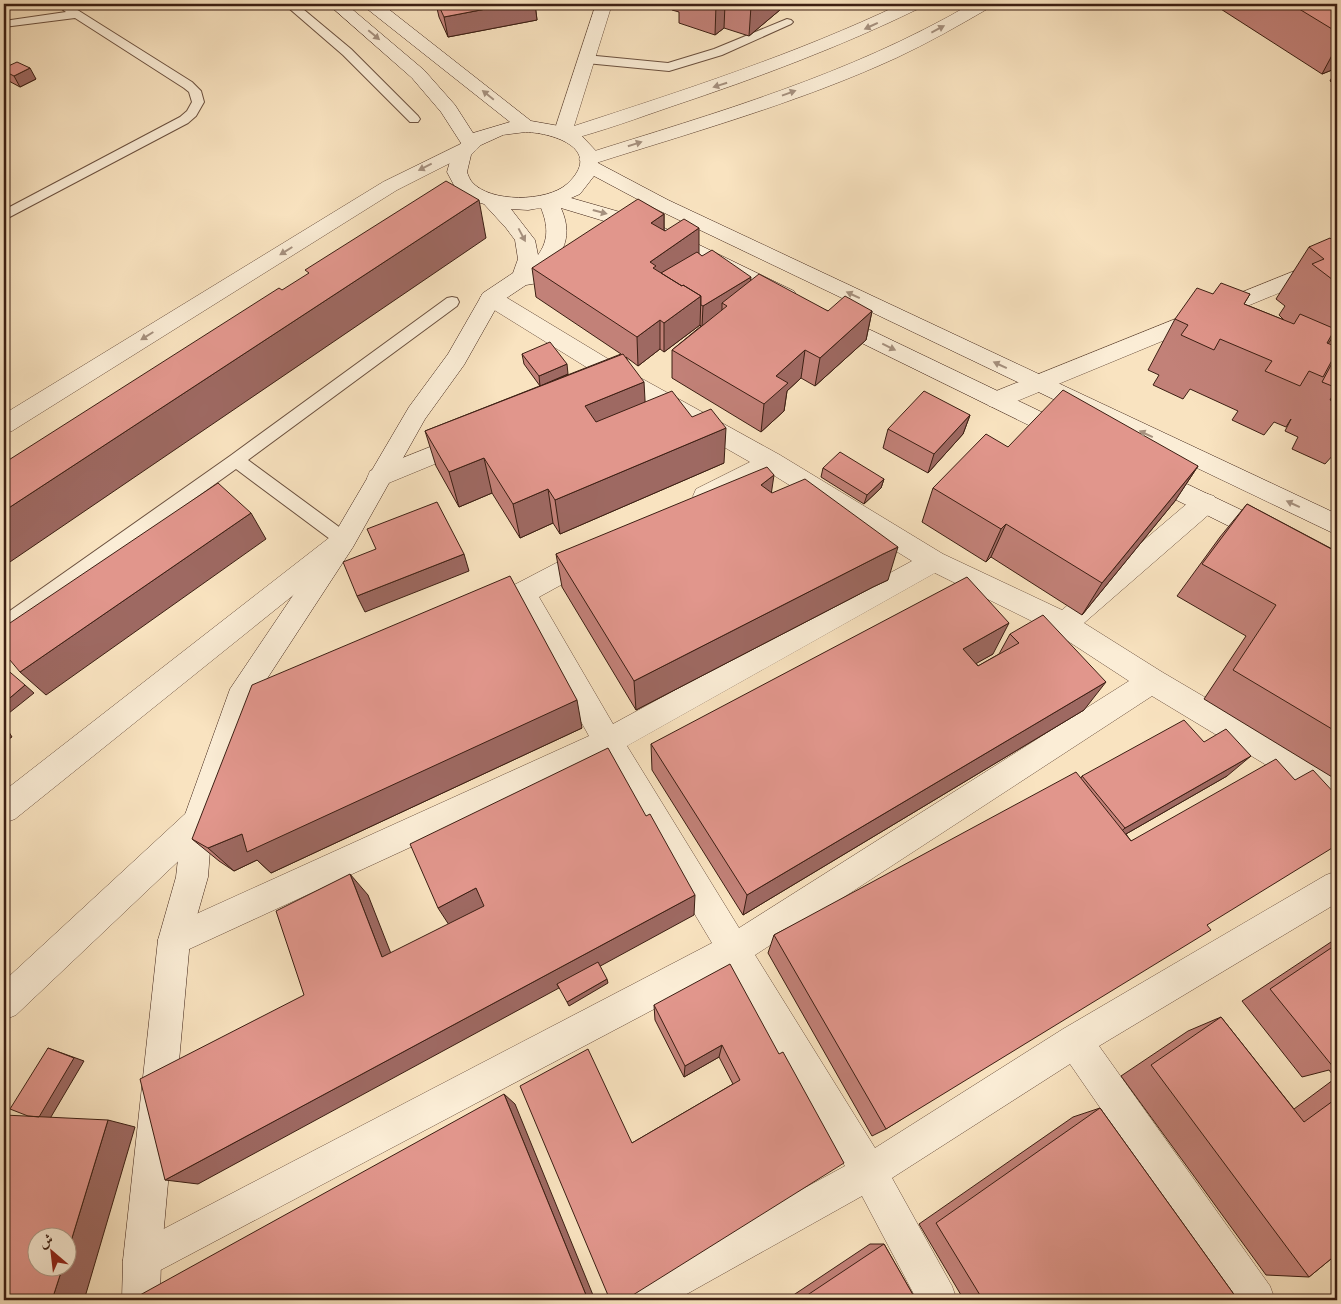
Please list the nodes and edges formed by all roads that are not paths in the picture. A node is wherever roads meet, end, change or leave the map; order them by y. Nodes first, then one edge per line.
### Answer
1 (62, 4) edge
2 (290, 4) edge
3 (336, 4) edge
4 (372, 4) edge
5 (604, 4) edge
6 (914, 4) edge
7 (983, 4) edge
8 (77, 14) junction
9 (787, 22) dead end
10 (4, 24) edge
11 (586, 59) junction
12 (414, 119) dead end
13 (526, 126) junction
14 (566, 133) junction
15 (470, 145) junction
16 (589, 163) junction
17 (469, 190) junction
18 (443, 197) edge
19 (550, 200) junction
20 (494, 202) junction
21 (4, 216) edge
22 (641, 225) junction
23 (608, 235) edge
24 (570, 254) edge
25 (1337, 261) edge
26 (526, 277) junction
27 (491, 298) junction
28 (452, 302) dead end
29 (1185, 323) junction
30 (1212, 334) edge
31 (620, 377) junction
32 (1039, 384) junction
33 (593, 388) edge
34 (998, 400) junction
35 (4, 426) edge
36 (486, 433) edge
37 (1084, 443) edge
38 (236, 460) junction
39 (771, 462) junction
40 (1127, 464) edge
41 (379, 478) junction
42 (1205, 503) junction
43 (682, 509) edge
44 (1337, 525) edge
45 (344, 540) junction
46 (1284, 542) edge
47 (612, 546) edge
48 (934, 561) junction
49 (523, 593) junction
50 (486, 606) edge
51 (1064, 624) junction
52 (4, 625) edge
53 (281, 676) edge
54 (1152, 681) junction
55 (244, 689) junction
56 (608, 742) junction
57 (1337, 791) edge
58 (4, 809) edge
59 (196, 823) junction
60 (1337, 886) edge
61 (174, 940) junction
62 (736, 949) junction
63 (4, 1003) edge
64 (1075, 1041) junction
65 (869, 1172) junction
66 (142, 1260) junction
67 (141, 1300) edge
68 (639, 1300) edge
69 (938, 1300) edge
70 (1256, 1300) edge

1 - 8 lane
2 - 12 lane
3 -> 15 street
13 -> 4 street
5 - 11 street
6 -> 14 street
16 -> 7 street
8 - 10 lane
8 - 21 lane
9 - 11 lane
11 - 14 street
13 - 14 street
13 - 15 street
14 - 16 street
15 - 17 street
15 -> 35 street
16 - 19 street
32 -> 16 street
17 - 18 street
17 - 20 street
19 - 20 street
19 -> 22 street
19 - 26 street
20 -> 26 street
22 - 23 street
22 -> 34 street
24 - 26 street
25 - 29 street
26 - 27 street
27 - 31 street
27 - 41 street
28 - 38 lane
29 - 30 street
29 - 32 street
31 - 33 street
31 - 39 street
32 - 34 street
44 -> 32 street
34 - 37 street
36 - 41 street
38 - 45 lane
38 - 52 lane
39 - 43 street
39 - 48 street
40 - 42 street
41 - 45 street
42 - 46 street
42 - 51 street
45 - 55 street
45 - 58 street
47 - 49 street
48 - 51 street
48 - 56 street
49 - 50 street
49 - 56 street
51 - 54 street
53 - 55 street
54 - 57 street
54 - 62 street
55 - 59 street
56 - 61 street
56 - 62 street
59 - 61 street
59 - 63 street
60 - 64 street
61 - 66 street
62 - 65 street
62 - 66 street
64 - 65 street
64 - 70 street
65 - 68 street
65 - 69 street
66 - 67 street

